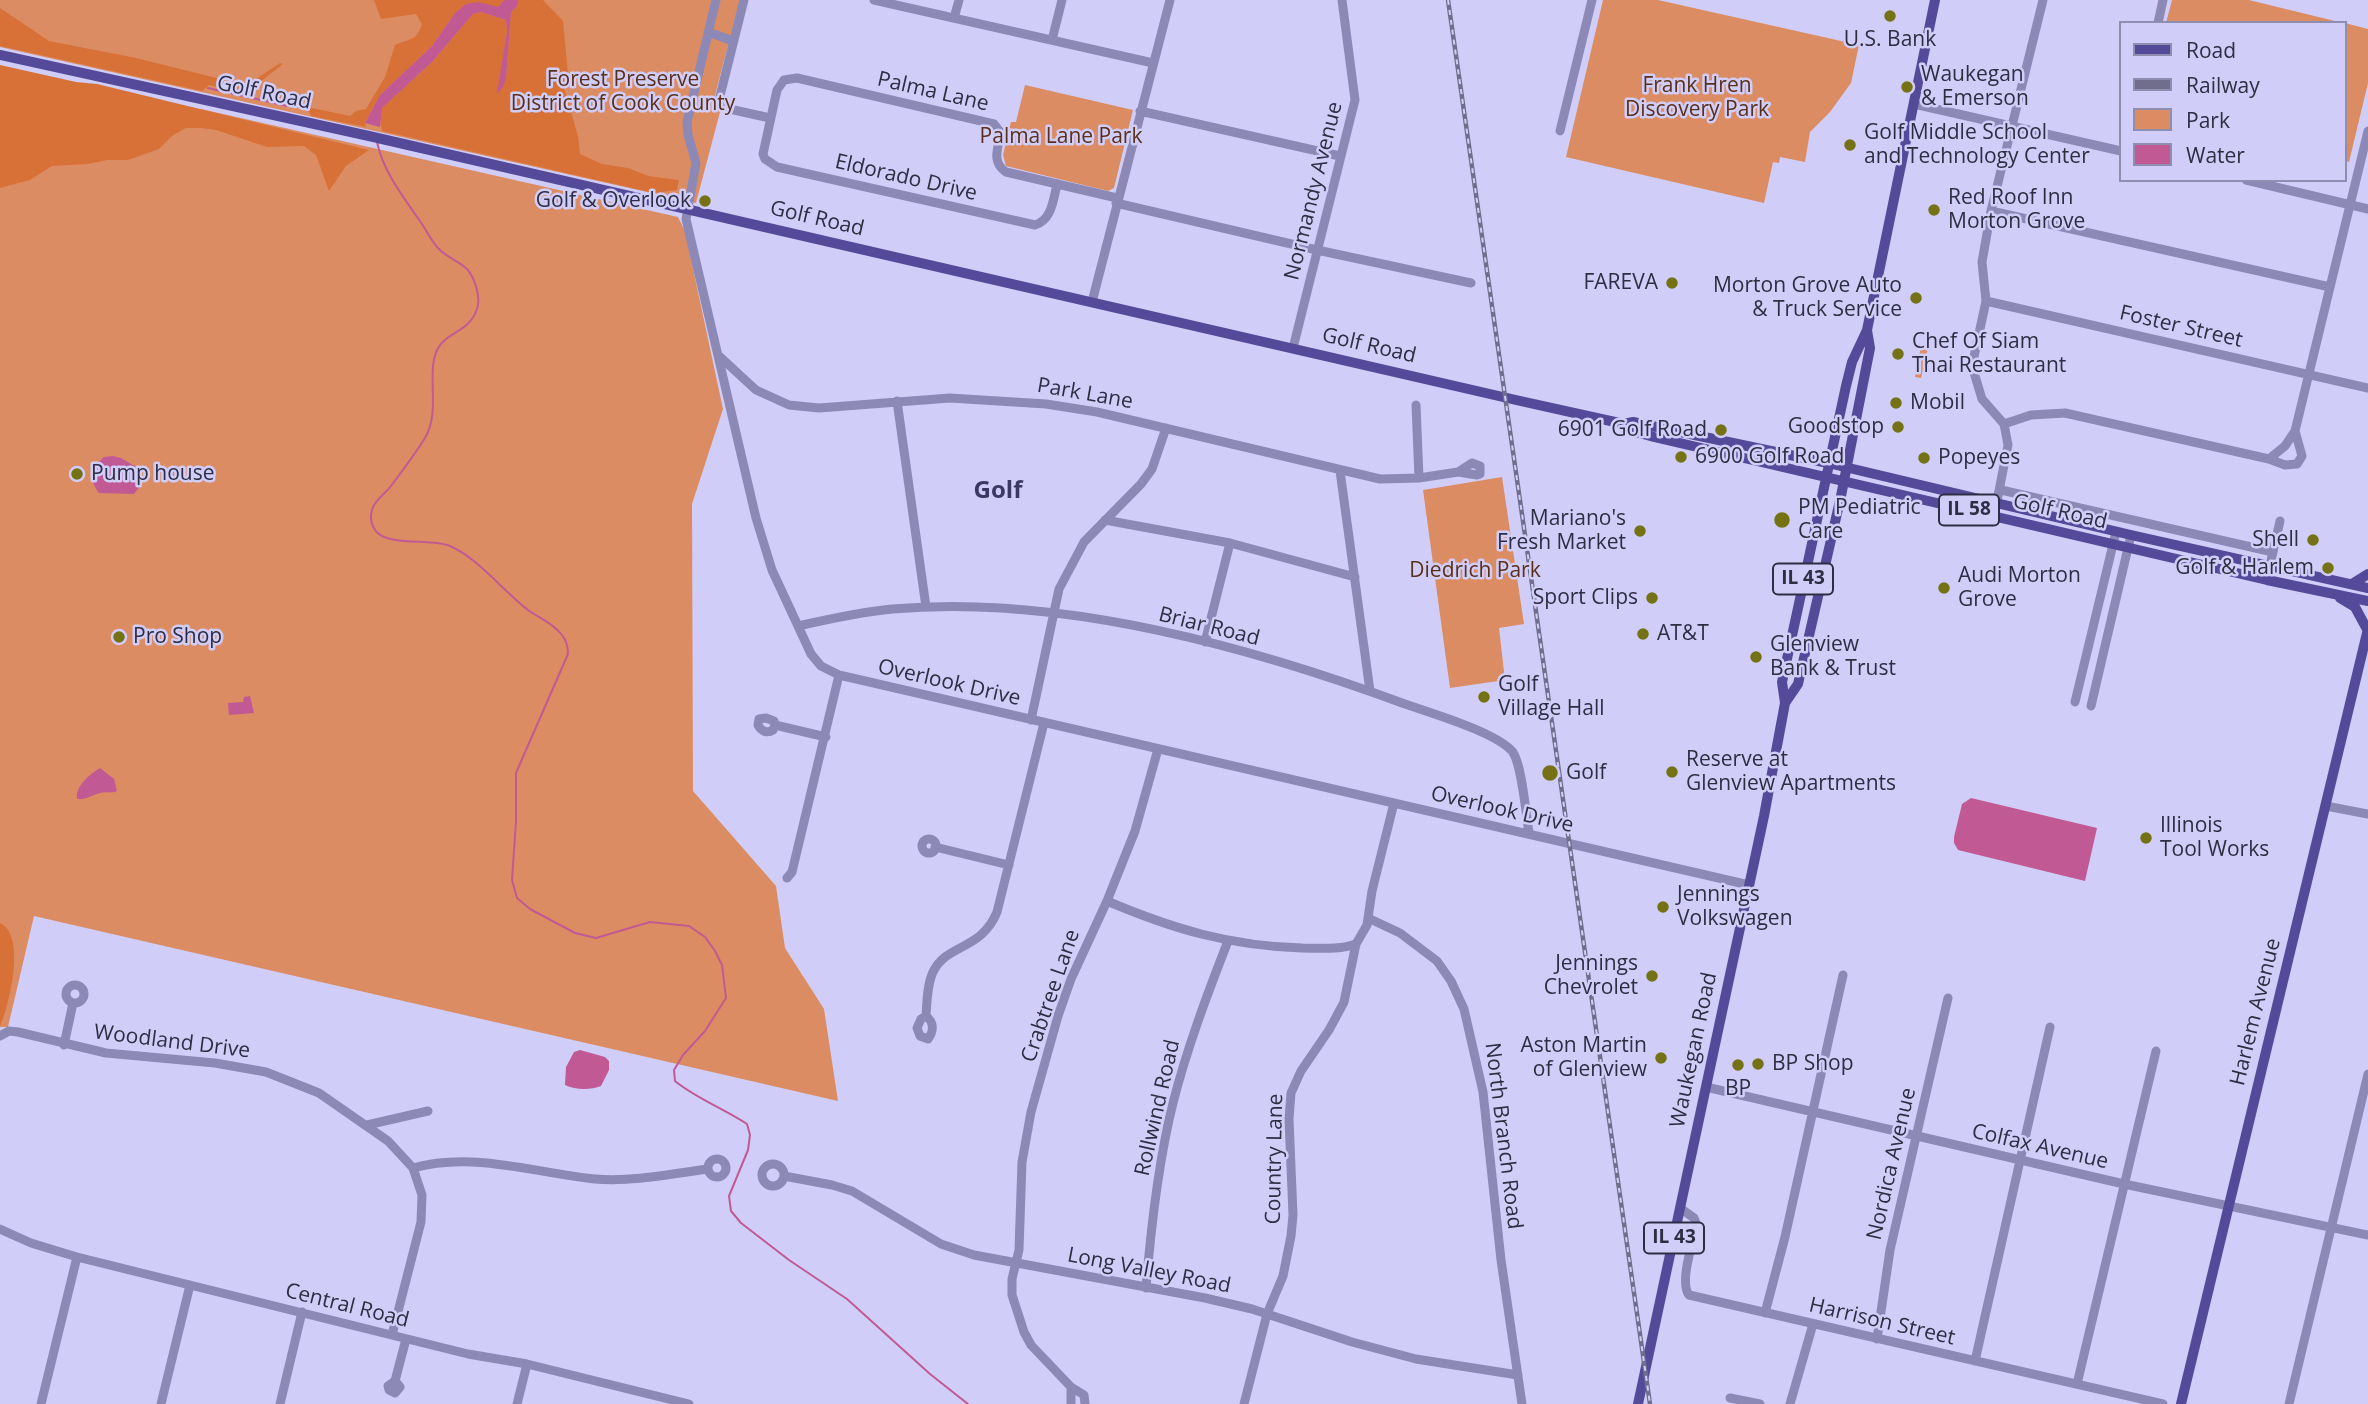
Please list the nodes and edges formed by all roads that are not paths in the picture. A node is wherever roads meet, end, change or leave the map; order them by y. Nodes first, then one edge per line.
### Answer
1 (716, 0) edge
2 (744, 0) edge
3 (874, 0) edge
4 (959, 0) edge
5 (1062, 0) edge
6 (1170, 0) edge
7 (1342, 0) edge
8 (1592, 0) edge
9 (1935, 0) edge
10 (2043, 0) edge
11 (2163, 0) edge
12 (954, 18) junction
13 (2158, 21) edge
14 (708, 32) junction
15 (1052, 40) junction
16 (733, 41) junction
17 (0, 55) edge
18 (1153, 63) junction
19 (1914, 104) junction
20 (1140, 111) junction
21 (770, 118) junction
22 (2012, 127) junction
23 (1560, 131) dead end
24 (2368, 131) edge
25 (2120, 151) edge
26 (1340, 156) junction
27 (2254, 182) edge
28 (1057, 185) junction
29 (1116, 201) junction
30 (2350, 205) junction
31 (2368, 209) edge
32 (687, 210) junction
33 (1992, 211) junction
34 (1317, 250) junction
35 (1471, 283) dead end
36 (2330, 287) junction
37 (1986, 301) junction
38 (1092, 302) junction
39 (1867, 330) junction
40 (1293, 348) junction
41 (717, 354) junction
42 (2309, 374) junction
43 (2368, 388) edge
44 (897, 401) junction
45 (1416, 405) dead end
46 (1624, 424) junction
47 (2004, 424) junction
48 (1166, 428) junction
49 (2295, 431) junction
50 (2269, 459) junction
51 (1828, 463) junction
52 (1846, 468) junction
53 (1340, 471) junction
54 (1458, 471) dead end
55 (1825, 476) junction
56 (1419, 478) junction
57 (1844, 481) junction
58 (2001, 490) junction
59 (1997, 504) junction
60 (1994, 516) junction
61 (1105, 520) junction
62 (2280, 521) dead end
63 (2116, 532) junction
64 (2131, 535) junction
65 (1230, 543) junction
66 (2113, 544) junction
67 (2128, 547) junction
68 (2273, 552) junction
69 (2270, 565) junction
70 (2368, 574) edge
71 (1354, 578) junction
72 (2352, 584) junction
73 (2368, 588) edge
74 (2332, 593) junction
75 (2368, 601) edge
76 (926, 607) junction
77 (1054, 613) junction
78 (798, 626) junction
79 (2368, 631) edge
80 (1205, 642) junction
81 (839, 676) junction
82 (1370, 691) junction
83 (2075, 702) dead end
84 (1785, 703) junction
85 (2091, 706) dead end
86 (1031, 720) junction
87 (1044, 723) junction
88 (775, 725) dead end
89 (826, 737) junction
90 (1157, 749) junction
91 (1394, 803) junction
92 (2326, 806) junction
93 (2368, 814) edge
94 (1529, 833) junction
95 (935, 847) dead end
96 (1009, 865) junction
97 (787, 878) dead end
98 (1749, 885) junction
99 (1107, 901) junction
100 (1368, 918) junction
101 (1228, 941) junction
102 (1356, 944) junction
103 (1843, 975) dead end
104 (1948, 998) dead end
105 (73, 1003) dead end
106 (926, 1016) dead end
107 (2050, 1027) dead end
108 (1, 1034) edge
109 (64, 1045) junction
110 (2156, 1051) dead end
111 (2368, 1074) edge
112 (1706, 1087) junction
113 (428, 1111) dead end
114 (1812, 1112) junction
115 (367, 1125) junction
116 (1916, 1136) junction
117 (2020, 1160) junction
118 (413, 1168) junction
119 (708, 1169) dead end
120 (783, 1176) dead end
121 (2124, 1184) junction
122 (2229, 1207) junction
123 (1680, 1208) junction
124 (2331, 1228) junction
125 (0, 1229) edge
126 (2368, 1235) edge
127 (77, 1257) junction
128 (1017, 1265) junction
129 (190, 1285) junction
130 (1146, 1288) junction
131 (302, 1312) junction
132 (1765, 1313) junction
133 (1267, 1314) junction
134 (1813, 1324) junction
135 (392, 1335) junction
136 (406, 1339) junction
137 (1877, 1339) junction
138 (1975, 1361) junction
139 (527, 1364) junction
140 (1518, 1375) junction
141 (395, 1381) dead end
142 (2077, 1384) junction
143 (1071, 1387) junction
144 (1730, 1398) dead end
145 (666, 1401) edge
146 (41, 1404) edge
147 (161, 1404) edge
148 (280, 1404) edge
149 (517, 1404) edge
150 (689, 1404) edge
151 (1071, 1404) edge
152 (1085, 1404) edge
153 (1244, 1404) edge
154 (1522, 1404) edge
155 (1638, 1404) edge
156 (1760, 1404) edge
157 (1790, 1404) edge
158 (2163, 1404) edge
159 (2181, 1404) edge
160 (2289, 1404) edge

1 - 14 street, Overlook Drive
2 - 16 street
3 - 12 street
4 - 12 street
5 - 15 street
6 - 18 street
7 - 26 street, Normandy Avenue
8 - 23 street
9 - 19 main road, IL 43
10 - 22 street
11 - 13 street
12 - 15 street
14 - 16 street
14 - 32 street, Overlook Drive
15 - 18 street
16 - 21 street
17 - 32 main road, Golf Road
18 - 20 street
19 - 22 street
19 - 39 main road, IL 43
20 - 26 street
20 - 29 street
21 - 28 street, Palma Lane
21 - 28 street, Eldorado Drive
22 - 25 street
22 - 33 street
24 - 30 street
26 - 34 street, Normandy Avenue
27 - 30 street
28 - 29 street, Palma Lane
29 - 34 street, Palma Lane
29 - 38 street
30 - 31 street
30 - 36 street
32 - 38 main road, Golf Road
32 - 41 street, Overlook Drive
33 - 36 street
33 - 37 street
34 - 35 street, Palma Lane
34 - 40 street, Normandy Avenue
36 - 42 street
37 - 42 street, Foster Street
37 - 47 street
38 - 40 main road, Golf Road
39 - 51 main road, IL 43
39 - 52 main road, IL 43
40 - 46 main road, Golf Road
41 - 44 street, Park Lane
41 - 78 street, Overlook Drive
42 - 43 street, Foster Street
42 - 49 street
44 - 48 street, Park Lane
44 - 76 street
45 - 56 street
46 - 51 main road, Golf Road
46 - 55 main road, Golf Road
47 - 50 street
47 - 58 street
48 - 53 street, Park Lane
48 - 61 street
49 - 50 street
49 - 50 street
51 - 52 main road, Golf Road
51 - 55 main road, Waukegan Road / IL 43
52 - 57 main road, Waukegan Road / IL 43
52 - 59 main road, Golf Road / IL 58
53 - 56 street, Park Lane
53 - 71 street
54 - 56 street, Park Lane
55 - 57 main road, Golf Road / IL 58
55 - 84 main road, Waukegan Road / IL 43
57 - 60 main road, Golf Road / IL 58
57 - 84 main road, Waukegan Road / IL 43
58 - 59 street
58 - 68 street
59 - 60 street
59 - 63 main road, Golf Road / IL 58
60 - 66 main road, Golf Road / IL 58
61 - 65 street
61 - 77 street
62 - 68 street
63 - 64 main road, Golf Road / IL 58
63 - 66 street
64 - 67 street
64 - 69 main road, Golf Road / IL 58
65 - 71 street
65 - 80 street
66 - 67 main road, Golf Road / IL 58
66 - 83 street
67 - 74 main road, Golf Road / IL 58
67 - 85 street
68 - 69 street
69 - 72 main road, Golf Road / IL 58
70 - 72 main road
71 - 82 street
72 - 73 main road, Golf Road / IL 58
74 - 75 main road, Golf Road / IL 58
74 - 79 main road
76 - 77 street, Briar Road
76 - 78 street, Briar Road
77 - 80 street, Briar Road
77 - 86 street
78 - 81 street, Overlook Drive
79 - 92 main road, Harlem Avenue
80 - 82 street, Briar Road
81 - 86 street, Overlook Drive
81 - 89 street
82 - 94 street, Briar Road
84 - 98 main road, Waukegan Road / IL 43
86 - 87 street, Overlook Drive
87 - 90 street, Overlook Drive
87 - 96 street
88 - 89 street
89 - 97 street
90 - 91 street, Overlook Drive
90 - 99 street, Crabtree Lane
91 - 94 street, Overlook Drive
91 - 100 street, Country Lane
92 - 93 street
92 - 122 main road, Harlem Avenue
94 - 98 street, Overlook Drive
95 - 96 street
96 - 106 street
98 - 112 main road, Waukegan Road / IL 43
99 - 101 street
99 - 128 street, Crabtree Lane
100 - 102 street, Country Lane
100 - 140 street, North Branch Road
101 - 102 street
101 - 130 street, Rollwind Road
102 - 133 street, Country Lane
103 - 114 street
104 - 116 street, Nordica Avenue
105 - 109 street
107 - 117 street
108 - 109 street, Woodland Drive
109 - 115 street, Woodland Drive
110 - 121 street
111 - 124 street
112 - 114 street, Colfax Avenue
112 - 123 main road, Waukegan Road / IL 43
113 - 115 street
114 - 116 street, Colfax Avenue
114 - 132 street
115 - 118 street, Woodland Drive
116 - 117 street, Colfax Avenue
116 - 137 street, Nordica Avenue
117 - 121 street, Colfax Avenue
117 - 138 street
118 - 119 street
118 - 135 street, Woodland Drive
120 - 128 street, Long Valley Road
121 - 122 street, Colfax Avenue
121 - 142 street
122 - 124 street, Colfax Avenue
122 - 159 main road, Harlem Avenue
123 - 132 street, Harrison Street
123 - 155 main road, Waukegan Road / IL 43
124 - 126 street, Colfax Avenue
124 - 160 street
125 - 127 street, Central Road
127 - 129 street, Central Road
127 - 146 street
128 - 130 street, Long Valley Road
128 - 143 street, Crabtree Lane
129 - 131 street, Central Road
129 - 147 street
130 - 133 street, Long Valley Road
131 - 135 street, Central Road
131 - 148 street
132 - 134 street, Harrison Street
133 - 140 street, Long Valley Road
133 - 153 street, Country Lane
134 - 137 street, Harrison Street
134 - 157 street
135 - 136 street, Central Road
136 - 139 street, Central Road
136 - 141 street
137 - 138 street, Harrison Street
138 - 142 street, Harrison Street
139 - 145 street, Central Road
139 - 149 street
140 - 154 street, North Branch Road
142 - 158 street, Harrison Street
143 - 151 street
143 - 152 street, Crabtree Lane
144 - 156 street
145 - 150 street, Central Road

